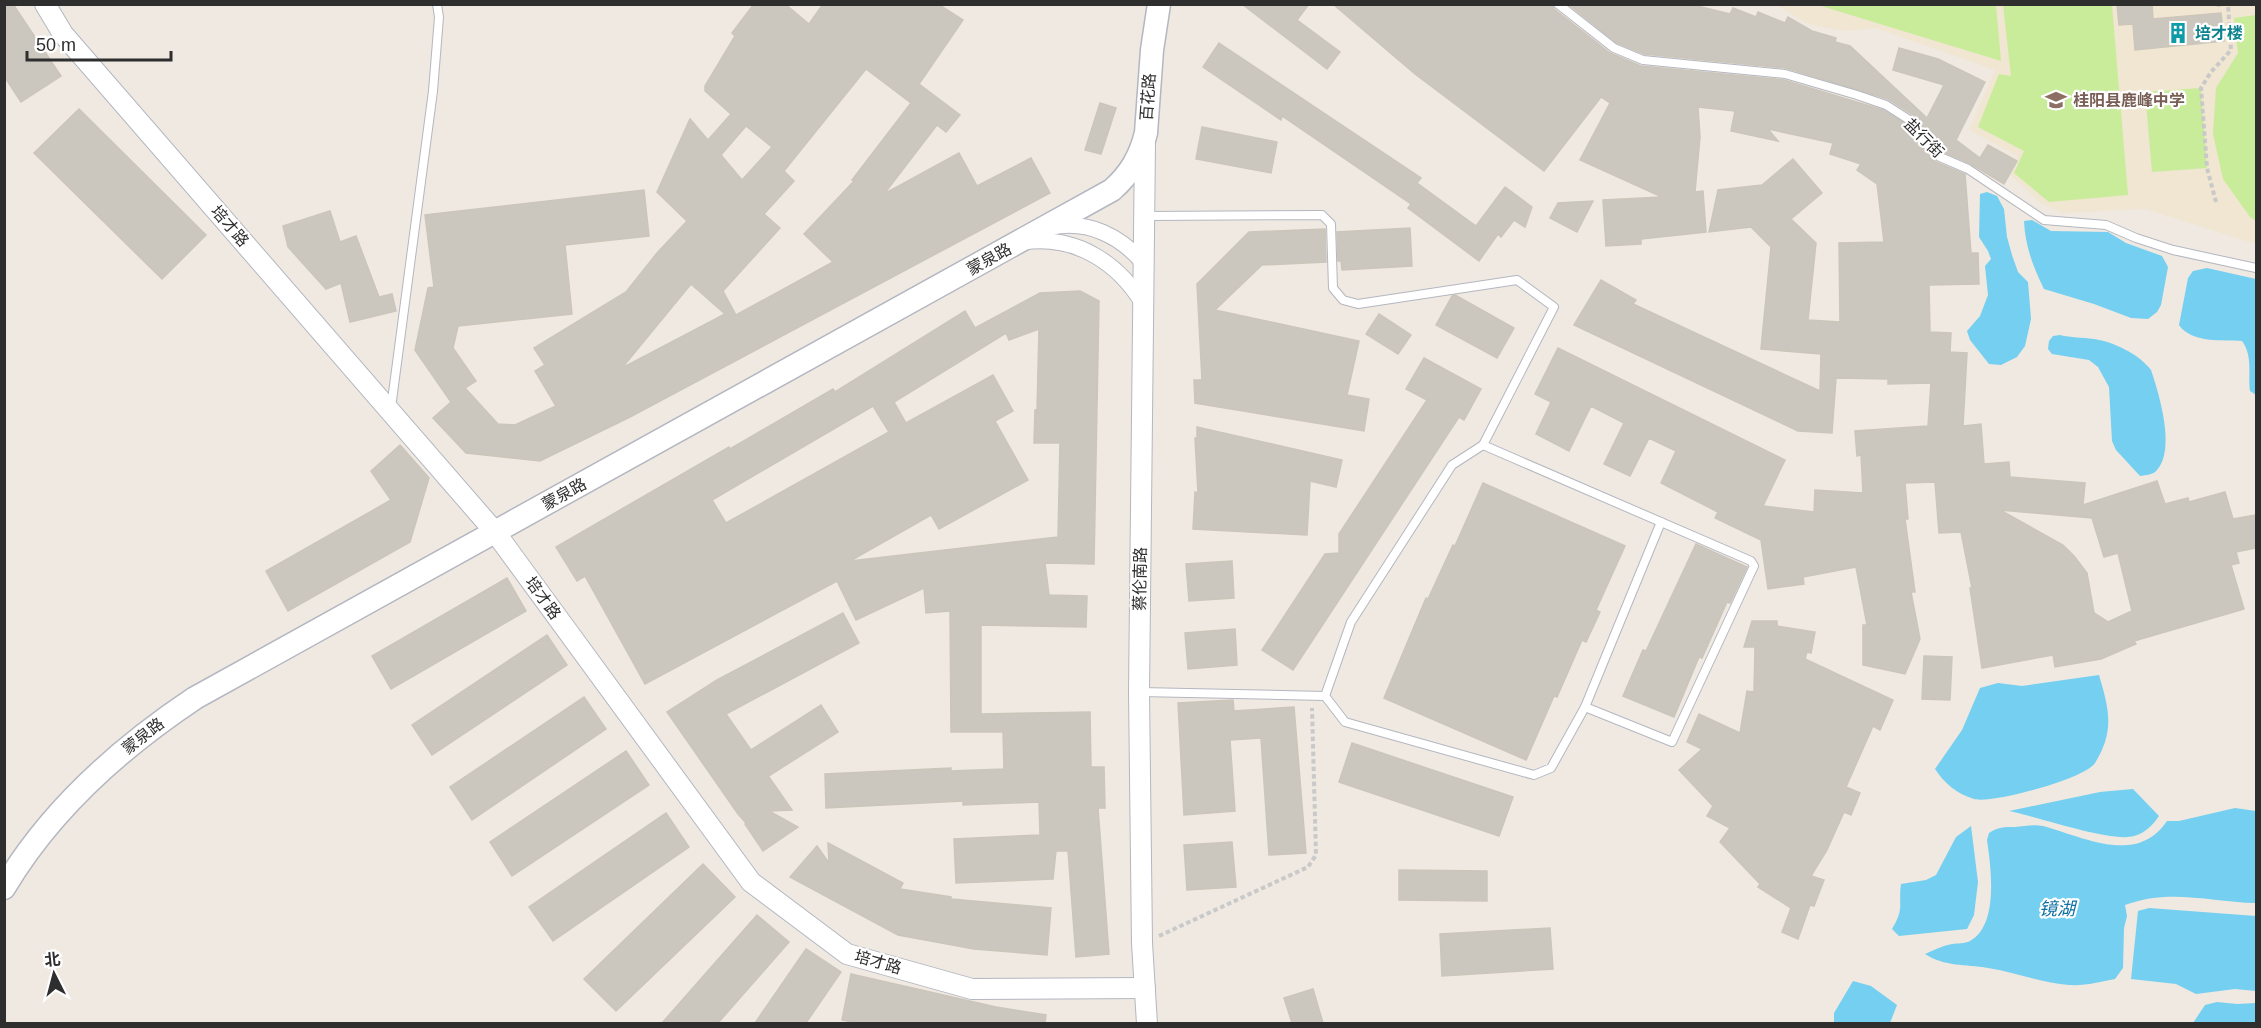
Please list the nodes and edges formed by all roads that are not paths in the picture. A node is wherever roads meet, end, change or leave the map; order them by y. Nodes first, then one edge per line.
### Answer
1 (45, 4) edge
2 (437, 4) edge
3 (1143, 4) edge
4 (1159, 4) edge
5 (1557, 4) edge
6 (1146, 133) junction
7 (1145, 216) junction
8 (1045, 228) junction
9 (1018, 243) junction
10 (1144, 264) junction
11 (2256, 268) edge
12 (1143, 304) junction
13 (391, 411) junction
14 (1484, 445) junction
15 (1661, 522) junction
16 (495, 532) junction
17 (1139, 692) junction
18 (1325, 696) junction
19 (1585, 707) junction
20 (4, 888) edge
21 (1145, 988) junction
22 (1147, 1023) edge

1 - 13 street, 培才路
2 - 13 lane
3 - 6 main road, 百花路
4 - 6 main road, 百花路
5 - 11 lane, 盐行街
6 - 7 street, 蔡伦南路
6 - 8 main road, 蒙泉路
7 - 10 street, 蔡伦南路
7 - 14 lane
8 - 9 main road, 蒙泉路
8 - 10 street
9 - 12 street
9 - 16 main road, 蒙泉路
10 - 12 street, 蔡伦南路
12 - 17 street, 蔡伦南路
13 - 16 street, 培才路
14 - 15 lane
14 - 18 lane
15 - 19 lane
15 - 19 lane
16 - 20 main road, 蒙泉路
16 - 21 street, 培才路
17 - 18 lane
17 - 21 street, 蔡伦南路
18 - 19 lane
21 - 22 street, 蔡伦南路

